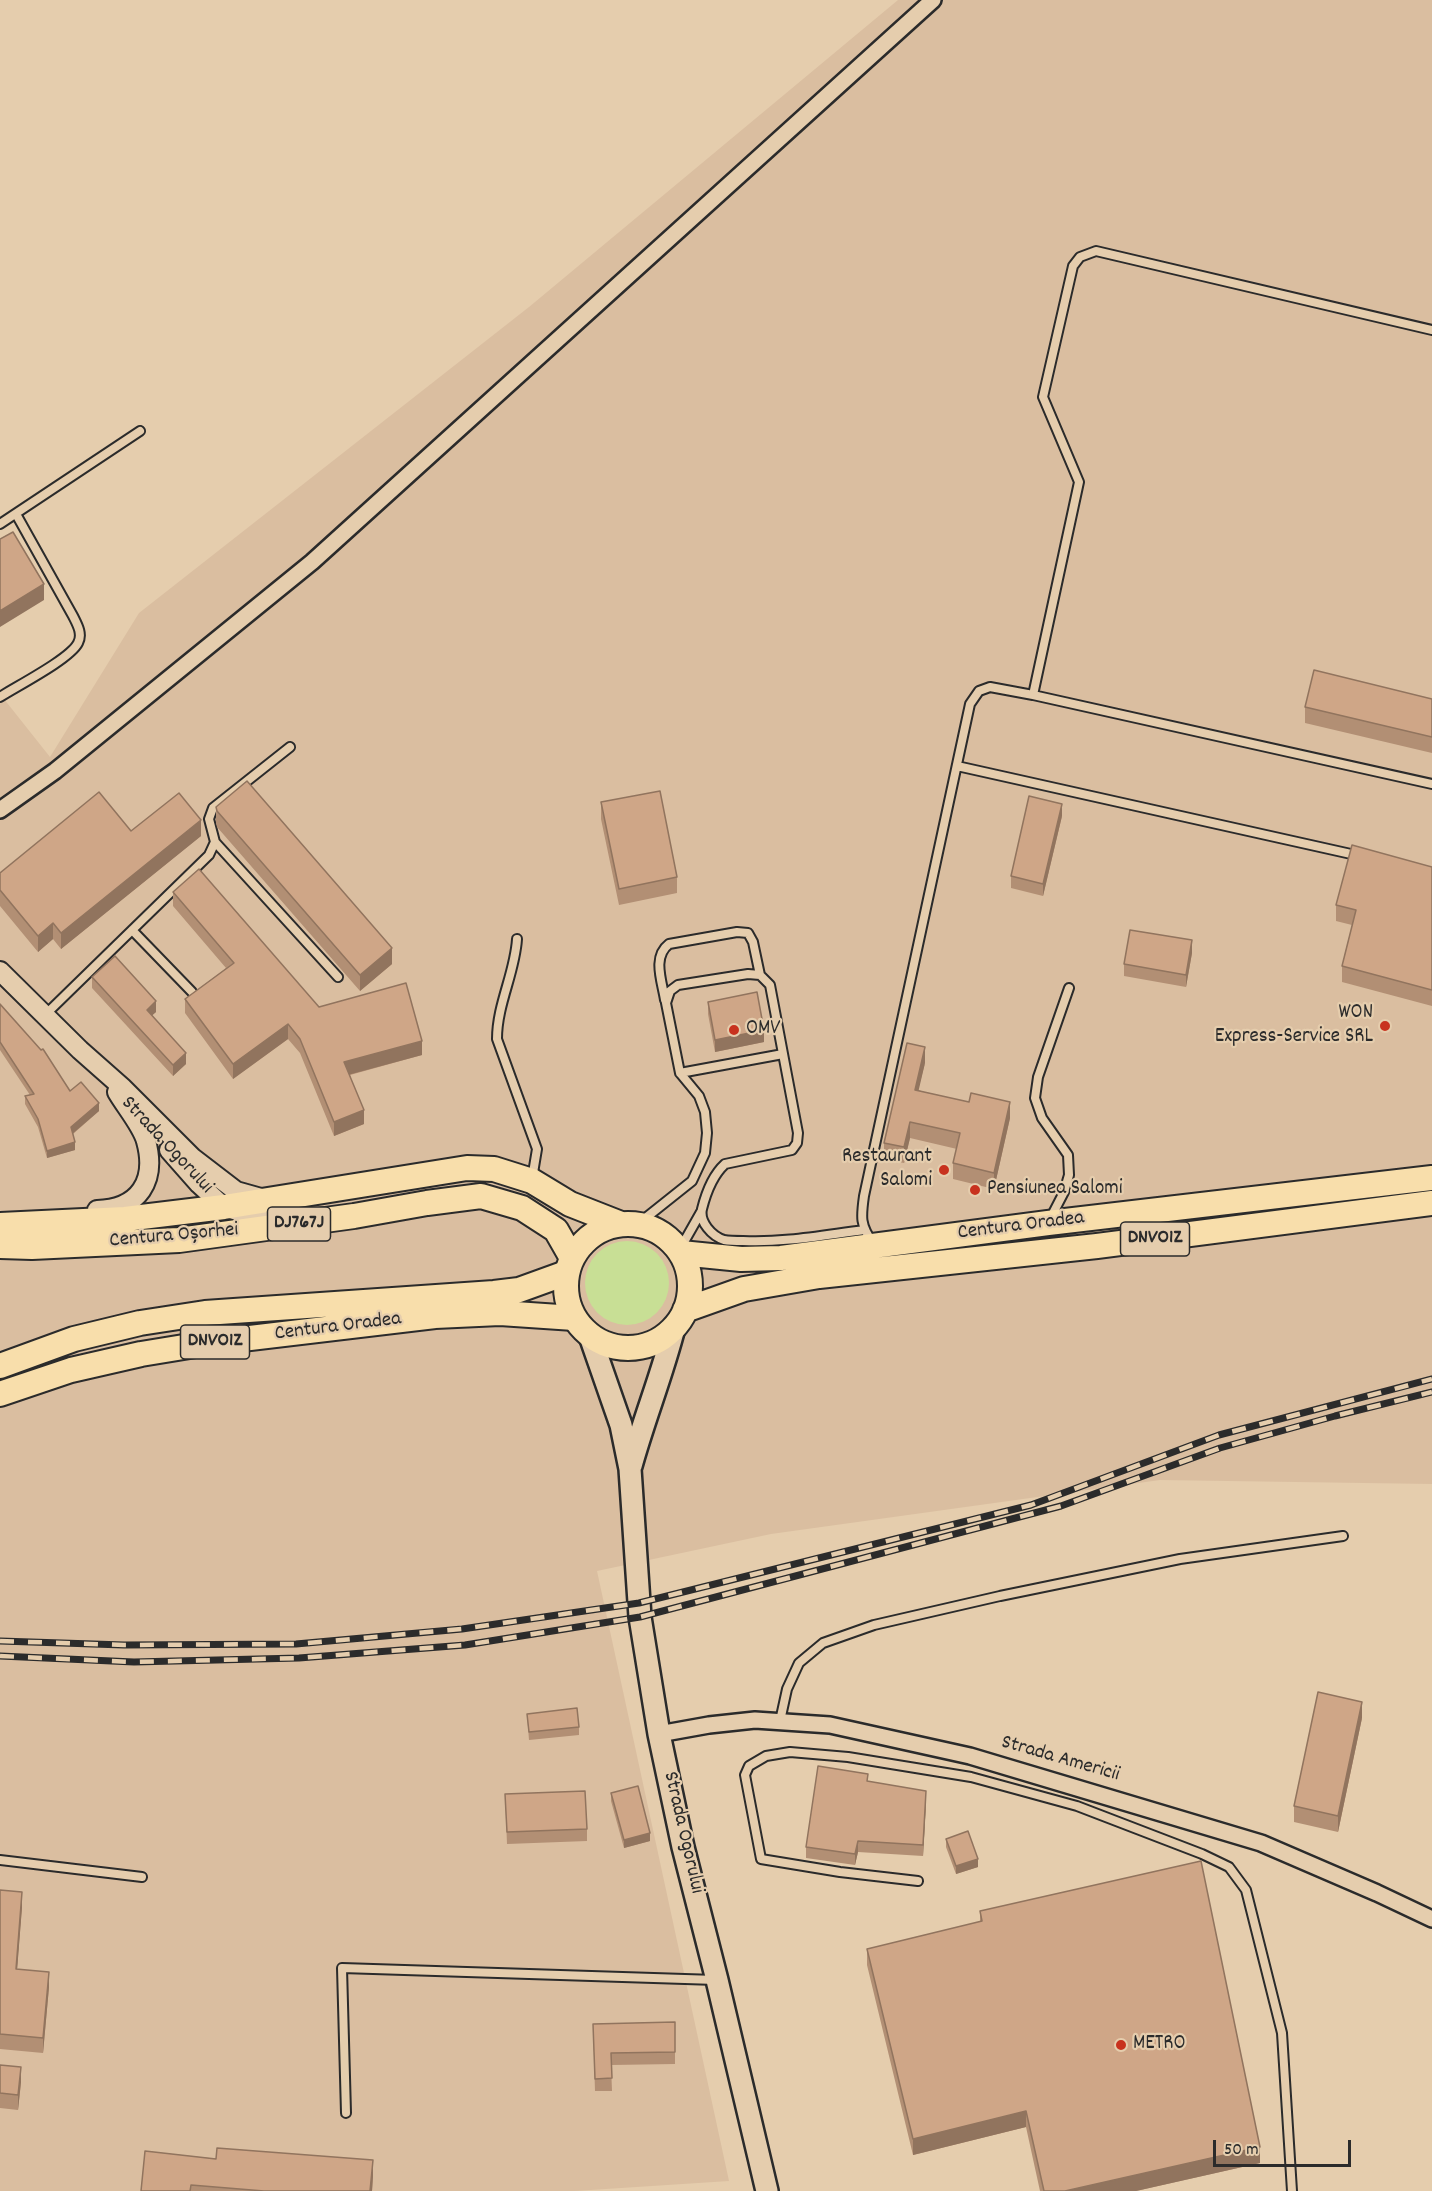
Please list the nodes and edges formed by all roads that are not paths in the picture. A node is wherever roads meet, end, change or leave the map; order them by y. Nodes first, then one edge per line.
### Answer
1 (933, 0) edge
2 (1432, 330) edge
3 (140, 430) dead end
4 (16, 514) junction
5 (0, 524) edge
6 (1033, 695) junction
7 (0, 697) edge
8 (290, 747) dead end
9 (957, 766) junction
10 (1432, 784) edge
11 (0, 810) edge
12 (215, 842) junction
13 (1374, 859) edge
14 (132, 930) junction
15 (517, 939) dead end
16 (0, 971) edge
17 (760, 975) junction
18 (338, 977) dead end
19 (1069, 988) dead end
20 (192, 993) edge
21 (666, 1003) junction
22 (45, 1016) junction
23 (80, 1050) junction
24 (783, 1054) junction
25 (680, 1073) junction
26 (117, 1092) junction
27 (1432, 1178) edge
28 (532, 1181) junction
29 (269, 1200) junction
30 (1432, 1203) edge
31 (224, 1207) junction
32 (701, 1212) junction
33 (0, 1213) edge
34 (354, 1216) junction
35 (1048, 1223) junction
36 (629, 1224) junction
37 (0, 1225) edge
38 (869, 1238) junction
39 (0, 1246) edge
40 (680, 1252) junction
41 (569, 1266) junction
42 (574, 1318) junction
43 (679, 1319) junction
44 (591, 1336) junction
45 (0, 1366) edge
46 (0, 1394) edge
47 (630, 1469) junction
48 (1343, 1536) dead end
49 (780, 1721) junction
50 (659, 1734) junction
51 (0, 1860) edge
52 (142, 1877) dead end
53 (918, 1881) dead end
54 (1432, 1919) edge
55 (717, 1980) junction
56 (346, 2113) dead end
57 (767, 2191) edge
58 (1292, 2191) edge

1 - 11 street
2 - 6 lane
3 - 4 lane
4 - 5 lane
4 - 7 lane
6 - 9 lane
6 - 10 lane
8 - 12 lane
9 - 13 lane
9 - 38 lane
12 - 14 lane
12 - 18 lane
14 - 20 lane
14 - 22 lane
15 - 28 lane
16 - 22 street, Strada Ogorului
17 - 21 lane
17 - 21 lane
17 - 24 lane
19 - 35 lane
21 - 25 lane
22 - 23 street, Strada Ogorului
23 - 26 street, Strada Ogorului
23 - 29 street, Strada Ogorului
24 - 25 lane
24 - 32 lane
25 - 36 lane
26 - 31 street, Strada Ogorului
26 - 33 street, Strada Ogorului
27 - 35 main road, Centura Oradea / DNVO1Z
28 - 29 main road, DJ767J
28 - 36 main road, DJ767J
29 - 31 main road, DJ767J
30 - 43 main road, Centura Oradea / DNVO1Z
31 - 34 street, Strada Ogorului
31 - 37 main road, DJ767J
32 - 38 lane
32 - 40 lane
34 - 39 main road, Centura Oșorhei / DJ767J
34 - 41 main road, Centura Oșorhei / DJ767J
35 - 38 main road, Centura Oradea / DNVO1Z
36 - 40 main road
36 - 41 main road, DNVO1Z
38 - 40 main road, Centura Oradea / DNVO1Z
40 - 43 main road
41 - 42 main road, DNVO1Z
41 - 45 main road, Centura Oradea / DNVO1Z
42 - 44 main road, DNVO1Z
42 - 46 main road, Centura Oradea / DNVO1Z
43 - 44 main road, DNVO1Z
43 - 47 main road, Strada Ogorului
44 - 47 main road, Strada Ogorului
47 - 50 main road, Strada Ogorului
48 - 49 lane
49 - 50 street, Strada Americii
49 - 54 street, Strada Americii
50 - 55 main road, Strada Ogorului
51 - 52 lane
53 - 58 lane
55 - 56 lane
55 - 57 main road, Strada Ogorului

